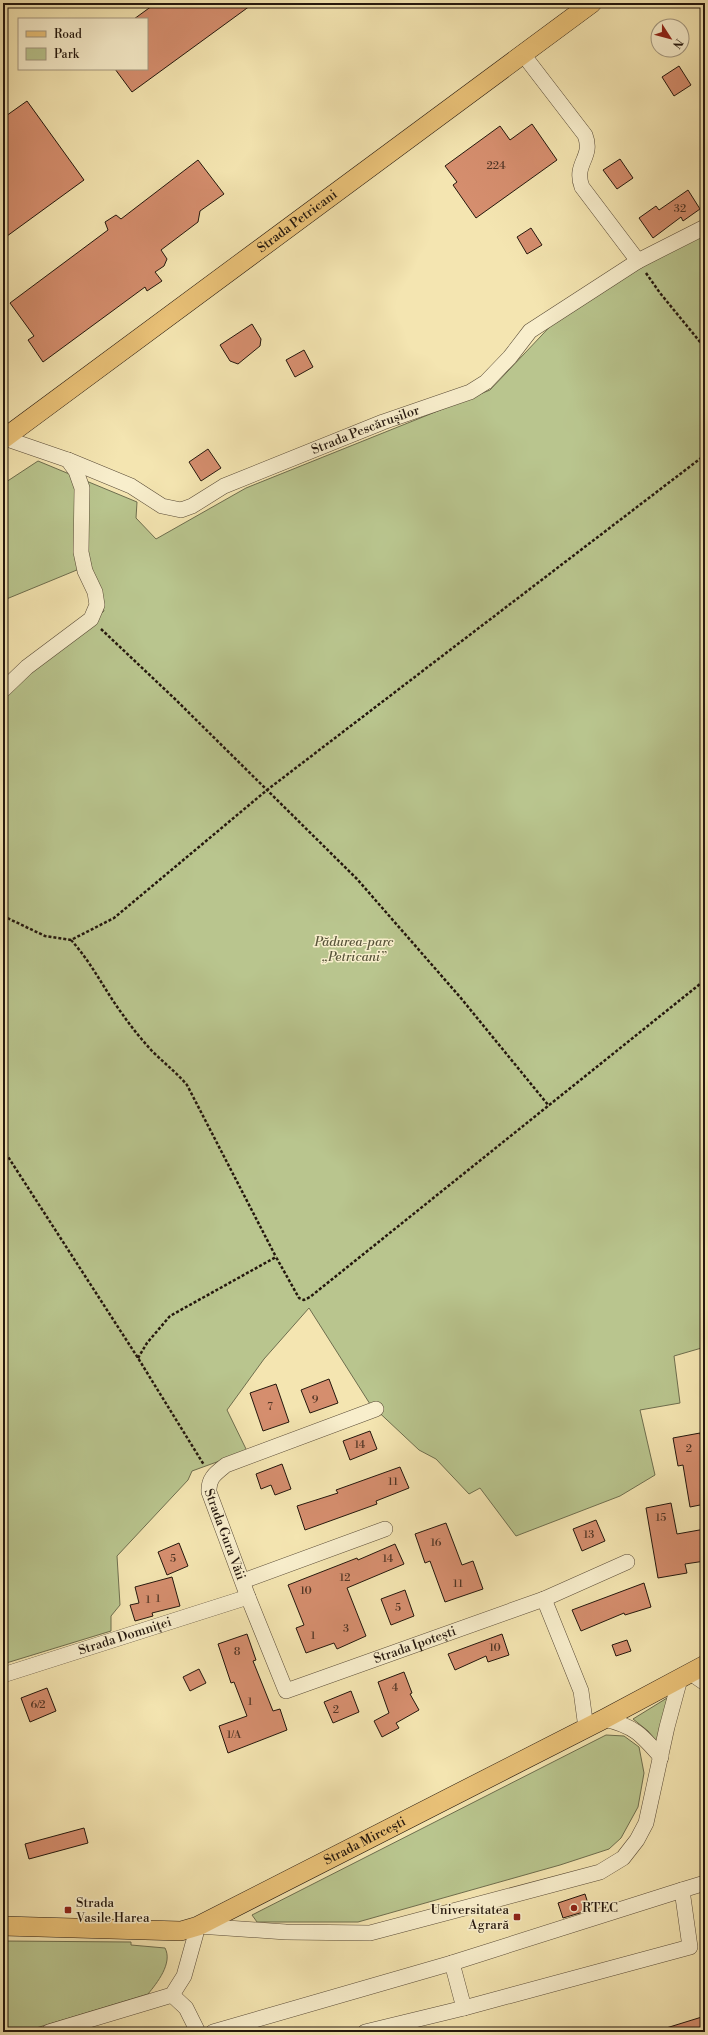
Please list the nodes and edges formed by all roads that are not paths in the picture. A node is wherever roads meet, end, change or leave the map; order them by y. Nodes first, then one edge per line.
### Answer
1 (592, 3) edge
2 (522, 53) junction
3 (705, 227) edge
4 (638, 261) junction
5 (4, 439) edge
6 (68, 460) junction
7 (3, 690) edge
8 (376, 1409) dead end
9 (385, 1529) dead end
10 (627, 1562) dead end
11 (243, 1581) junction
12 (248, 1597) junction
13 (544, 1599) junction
14 (3, 1675) edge
15 (695, 1675) edge
16 (286, 1691) joint
17 (604, 1719) junction
18 (586, 1728) junction
19 (661, 1758) junction
20 (705, 1883) edge
21 (682, 1890) junction
22 (3, 1926) edge
23 (198, 1926) junction
24 (452, 1962) junction
25 (172, 1996) junction
26 (464, 2008) junction
27 (49, 2032) edge
28 (198, 2032) edge
29 (213, 2032) edge
30 (365, 2032) edge

1 - 2 main road, Strada Petricani
2 - 4 street
2 - 5 main road, Strada Petricani
3 - 4 street, Strada Pescărușilor
4 - 6 street, Strada Pescărușilor
5 - 6 street, Strada Pescărușilor
6 - 7 street
8 - 11 street, Strada Gura Văii
9 - 11 street
10 - 13 street, Strada Ipotești
11 - 12 street, Strada Gura Văii
12 - 14 street, Strada Domniței
12 - 16 street, Strada Gura Văii
13 - 16 street, Strada Ipotești
13 - 18 street
15 - 17 main road, Strada Mircești
15 - 19 street
17 - 18 main road, Strada Mircești
17 - 19 street
18 - 23 main road, Strada Mircești
19 - 23 street
20 - 21 street
21 - 24 street
21 - 26 street
22 - 23 main road, Strada Mircești
23 - 25 street
24 - 26 street
24 - 29 street
25 - 27 street
25 - 28 street
26 - 30 street

